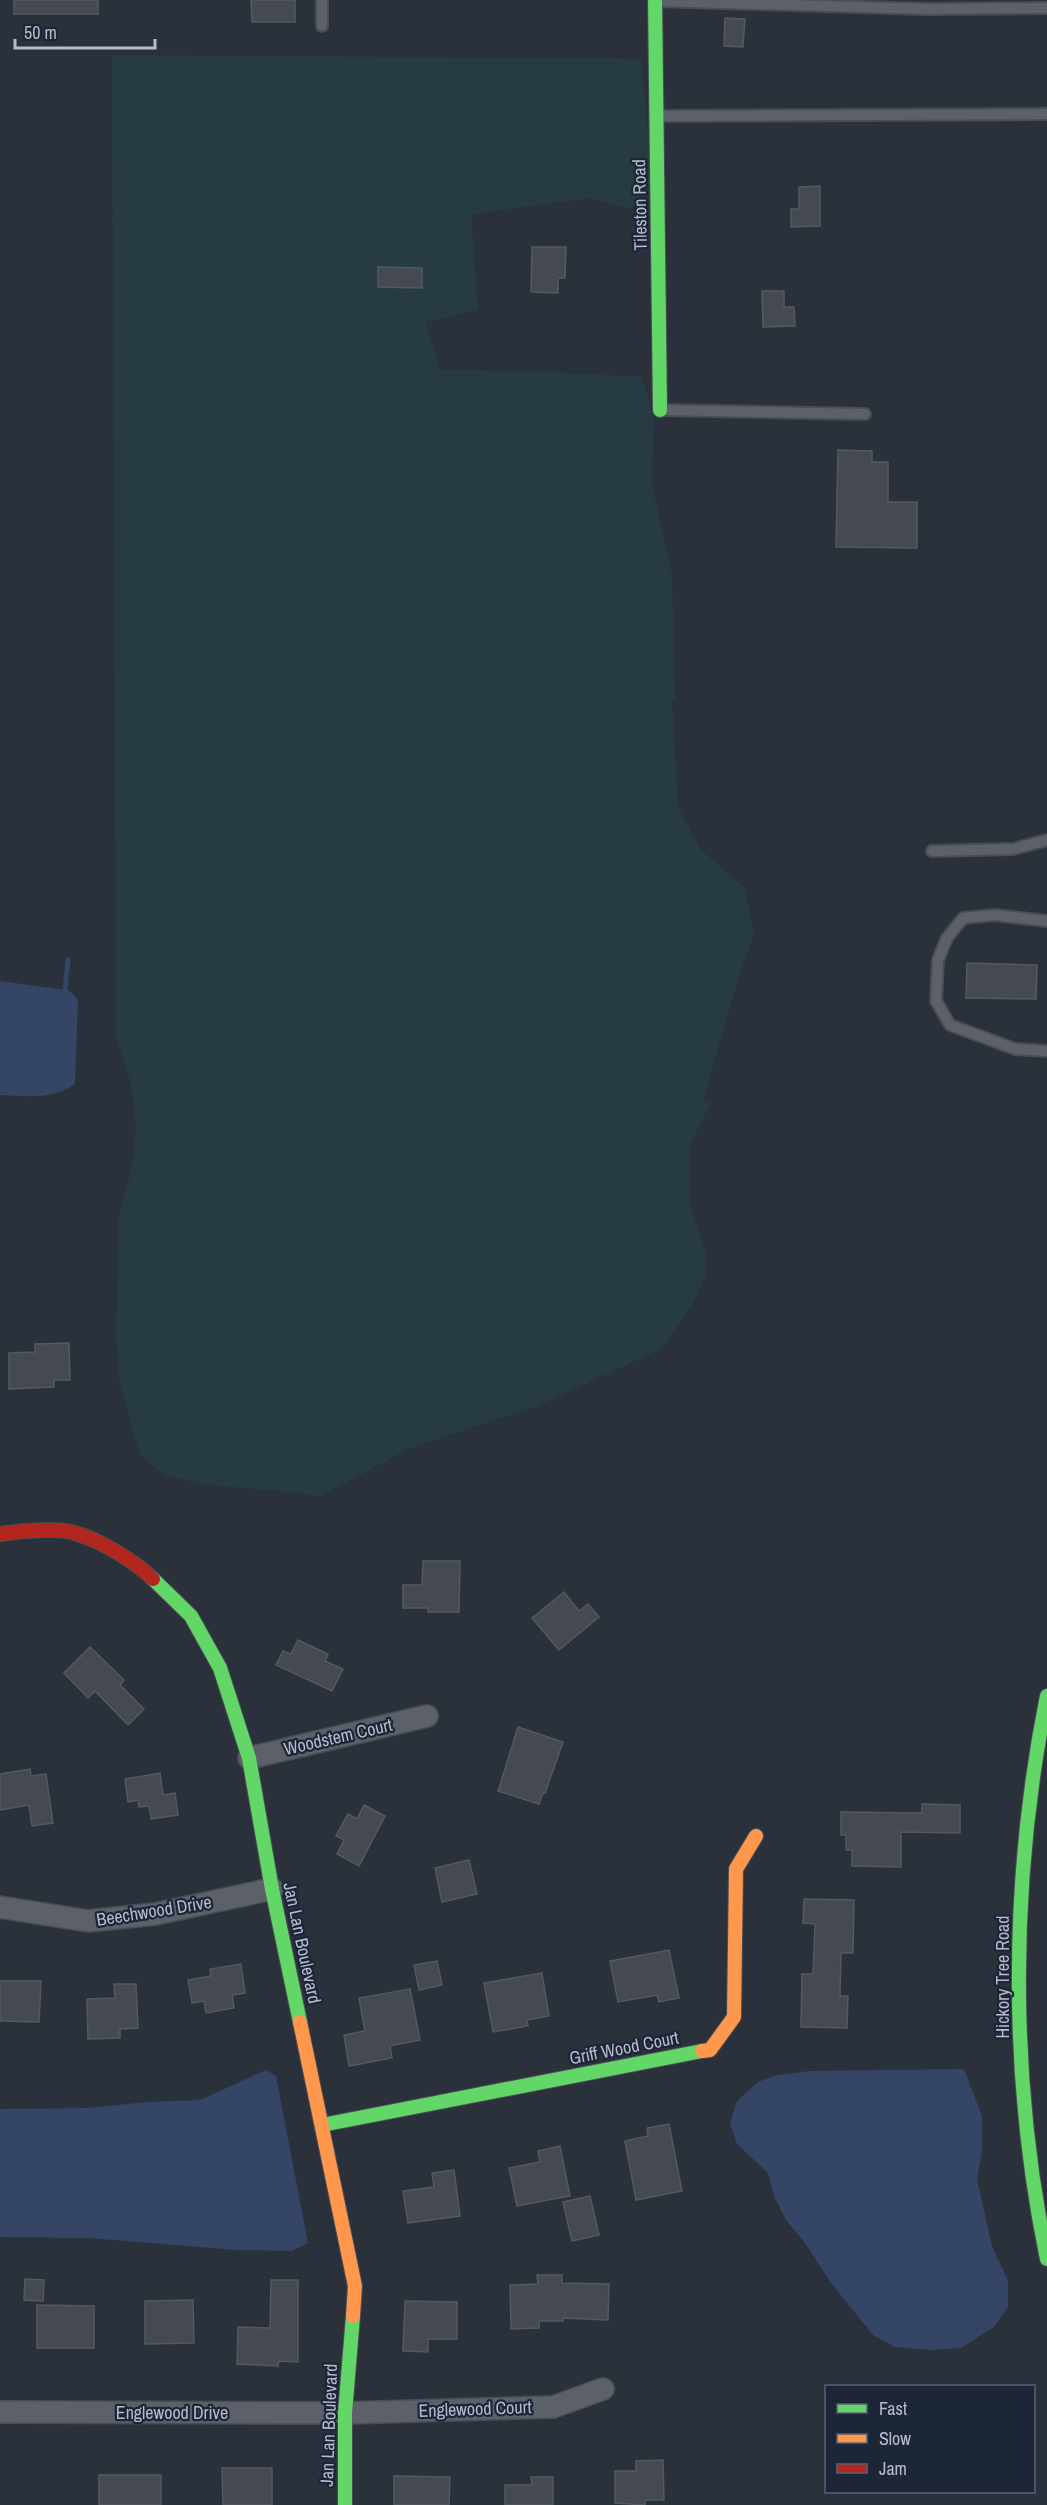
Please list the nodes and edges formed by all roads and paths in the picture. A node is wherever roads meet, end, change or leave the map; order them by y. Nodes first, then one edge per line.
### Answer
1 (322, 0) edge
2 (655, 0) edge
3 (1047, 8) edge
4 (322, 26) dead end
5 (1047, 114) edge
6 (657, 116) junction
7 (660, 410) joint
8 (865, 414) dead end
9 (1047, 840) edge
10 (932, 851) dead end
11 (1047, 921) edge
12 (1047, 1051) edge
13 (0, 1534) edge
14 (1047, 1696) edge
15 (427, 1716) dead end
16 (249, 1758) junction
17 (756, 1836) dead end
18 (272, 1889) junction
19 (0, 1907) edge
20 (322, 2125) junction
21 (1047, 2259) edge
22 (603, 2389) dead end
23 (0, 2412) edge
24 (345, 2413) junction
25 (345, 2505) edge

1 - 4 lane
2 - 3 lane
2 - 6 street, Tileston Road
5 - 6 lane
6 - 7 street, Tileston Road
7 - 8 lane
9 - 10 lane
11 - 12 lane
13 - 16 street, Jan Lan Boulevard
14 - 21 street, Hickory Tree Road
15 - 16 street, Woodstem Court
16 - 18 street, Jan Lan Boulevard
17 - 20 street, Griff Wood Court
18 - 19 street, Beechwood Drive
18 - 20 street, Jan Lan Boulevard
20 - 24 street, Jan Lan Boulevard
22 - 24 street, Englewood Court
23 - 24 street, Englewood Drive
24 - 25 street, Jan Lan Boulevard

